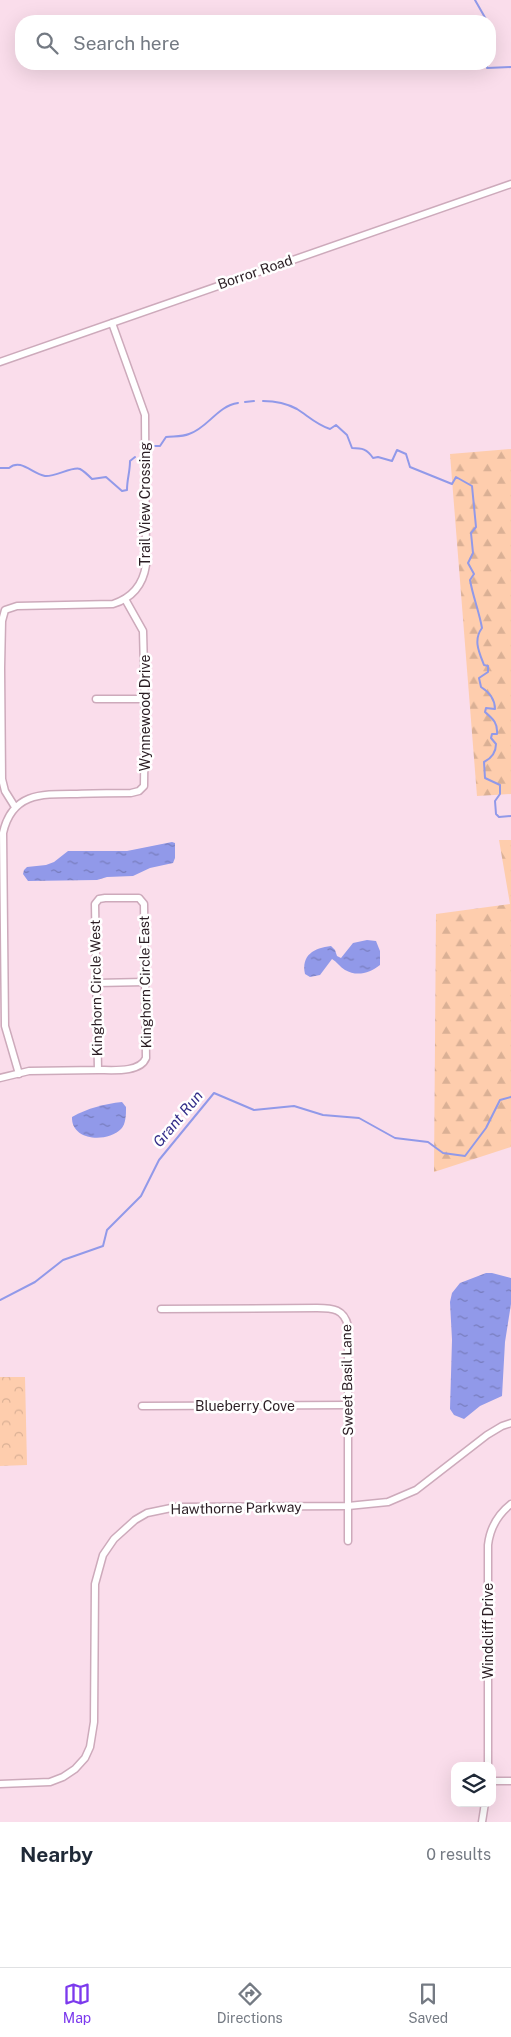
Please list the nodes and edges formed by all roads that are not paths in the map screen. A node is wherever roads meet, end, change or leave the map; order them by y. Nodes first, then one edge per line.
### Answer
1 (511, 184) edge
2 (112, 323) junction
3 (0, 362) edge
4 (126, 599) junction
5 (1, 668) edge
6 (145, 698) junction
7 (96, 699) dead end
8 (15, 807) junction
9 (120, 897) joint
10 (145, 982) junction
11 (96, 983) junction
12 (98, 1070) junction
13 (19, 1074) junction
14 (0, 1078) edge
15 (161, 1309) dead end
16 (142, 1406) dead end
17 (348, 1406) junction
18 (511, 1423) edge
19 (511, 1504) edge
20 (348, 1506) junction
21 (348, 1541) dead end
22 (488, 1762) edge
23 (496, 1781) edge
24 (511, 1781) edge
25 (0, 1784) edge
26 (484, 1807) edge
27 (482, 1822) edge

1 - 2 street, Borror Road
2 - 3 street, Borror Road
2 - 4 street, Trail View Crossing
4 - 5 street
4 - 6 street, Wynnewood Drive
5 - 8 street
6 - 7 street
6 - 8 street, Wynnewood Drive
8 - 13 street
9 - 10 street, Kinghorn Circle East
9 - 11 street, Kinghorn Circle West
10 - 11 street
10 - 12 street, Kinghorn Circle East
11 - 12 street, Kinghorn Circle West
12 - 13 street
13 - 14 street
15 - 17 street, Sweet Basil Lane
16 - 17 street, Blueberry Cove
17 - 20 street, Sweet Basil Lane
18 - 20 street, Hawthorne Parkway
19 - 22 street, Windcliff Drive
20 - 21 street, Sweet Basil Lane
20 - 25 street, Hawthorne Parkway
23 - 24 street
26 - 27 street

